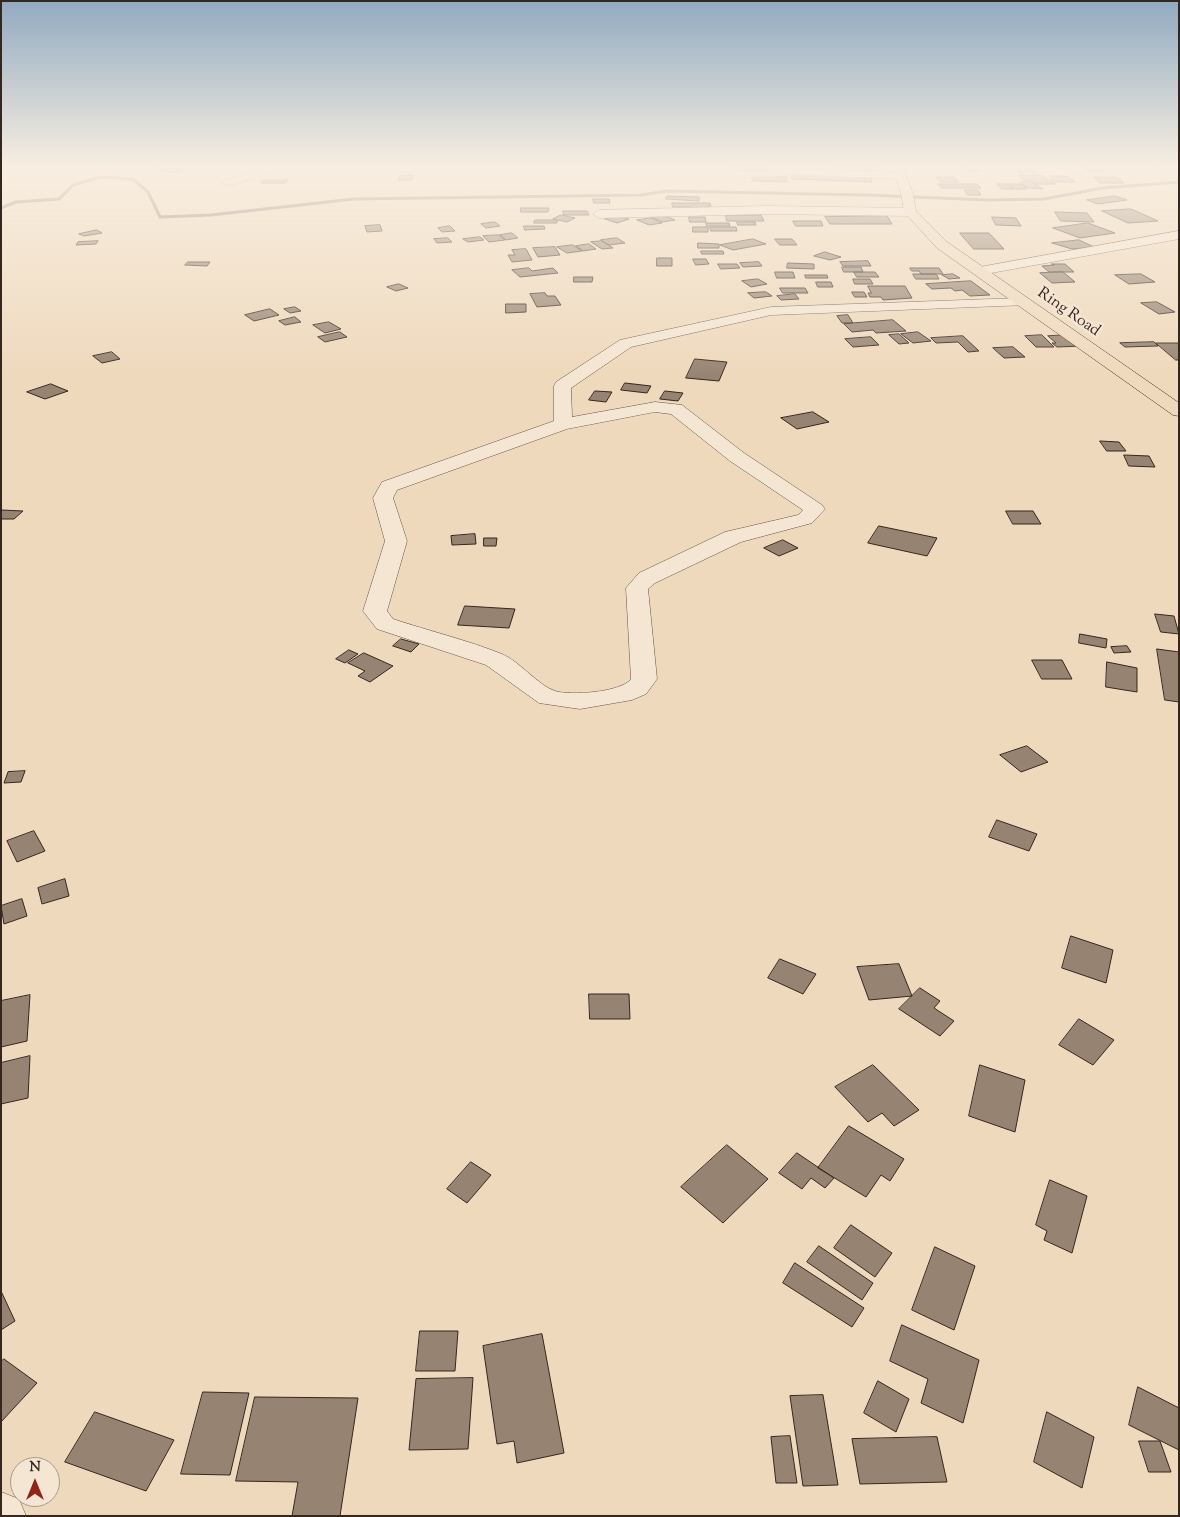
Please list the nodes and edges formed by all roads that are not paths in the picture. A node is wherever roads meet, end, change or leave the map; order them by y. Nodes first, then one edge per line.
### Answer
1 (935, 236) edge
2 (1175, 236) edge
3 (980, 271) junction
4 (1022, 302) junction
5 (1179, 411) edge
6 (563, 424) junction

1 - 3 main road, Ring Road
2 - 3 street
3 - 4 main road, Ring Road
4 - 5 main road, Ring Road
4 - 6 street
6 - 6 street

